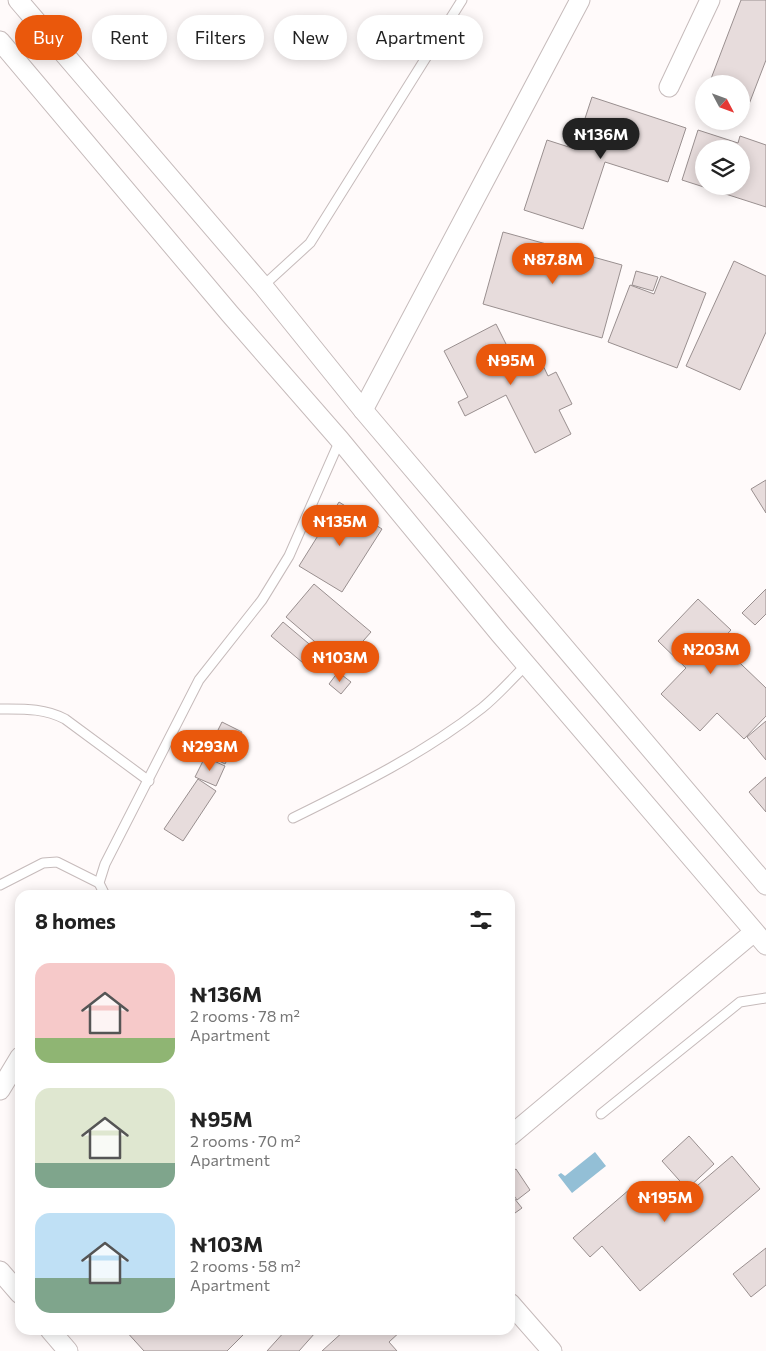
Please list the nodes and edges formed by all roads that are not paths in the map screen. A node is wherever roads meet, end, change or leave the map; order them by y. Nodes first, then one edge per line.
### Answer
1 (18, 0) edge
2 (462, 0) edge
3 (580, 0) edge
4 (710, 0) edge
5 (0, 41) edge
6 (670, 87) dead end
7 (263, 286) junction
8 (362, 410) junction
9 (340, 440) junction
10 (526, 665) junction
11 (0, 709) edge
12 (149, 781) junction
13 (293, 818) dead end
14 (99, 883) junction
15 (0, 885) edge
16 (766, 885) edge
17 (102, 890) edge
18 (760, 938) edge
19 (766, 998) edge
20 (15, 1065) edge
21 (0, 1090) edge
22 (601, 1114) dead end
23 (515, 1132) edge
24 (0, 1271) edge
25 (15, 1288) edge
26 (515, 1309) edge
27 (54, 1335) edge
28 (68, 1351) edge
29 (552, 1351) edge

1 - 7 street
2 - 7 lane
3 - 8 street
4 - 6 street
5 - 9 street
7 - 8 street
8 - 16 street
9 - 10 street
9 - 12 lane
10 - 13 lane
10 - 18 street
11 - 12 lane
12 - 14 lane
14 - 15 lane
14 - 17 lane
18 - 23 street
19 - 22 lane
20 - 21 street
24 - 25 street
26 - 29 street
27 - 28 street

